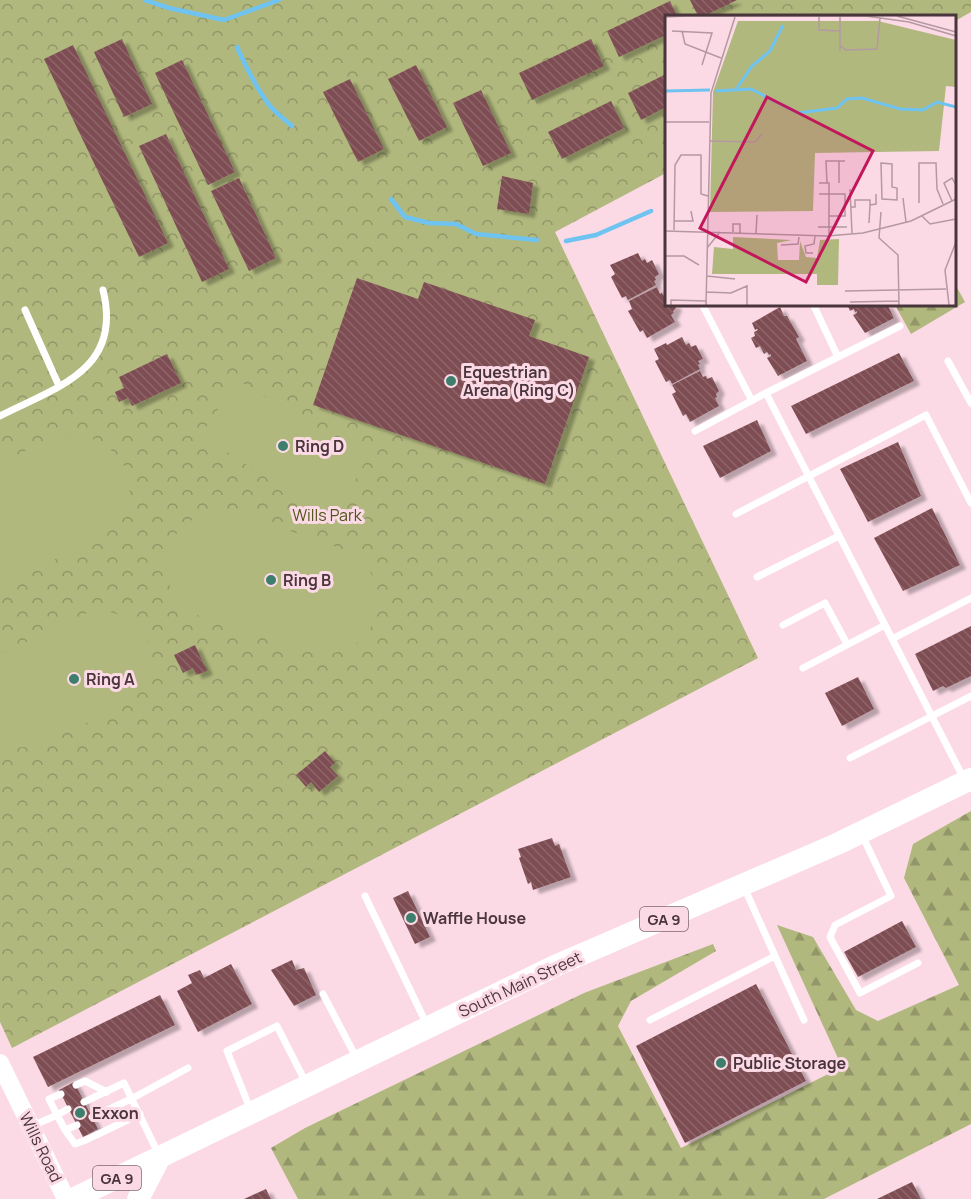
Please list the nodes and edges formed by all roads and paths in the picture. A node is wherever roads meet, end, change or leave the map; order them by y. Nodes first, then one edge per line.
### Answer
1 (102, 290) dead end
2 (703, 306) edge
3 (814, 306) edge
4 (25, 310) dead end
5 (900, 326) dead end
6 (838, 357) junction
7 (948, 361) dead end
8 (59, 386) junction
9 (766, 393) junction
10 (752, 401) junction
11 (971, 403) edge
12 (0, 416) edge
13 (695, 431) dead end
14 (808, 476) junction
15 (971, 503) edge
16 (736, 514) dead end
17 (839, 536) junction
18 (756, 577) dead end
19 (971, 598) edge
20 (783, 625) dead end
21 (885, 625) junction
22 (892, 639) junction
23 (847, 645) junction
24 (803, 668) dead end
25 (971, 696) edge
26 (932, 716) junction
27 (850, 758) dead end
28 (968, 780) edge
29 (860, 832) junction
30 (743, 885) junction
31 (365, 896) dead end
32 (775, 956) junction
33 (918, 963) dead end
34 (323, 994) dead end
35 (650, 1020) dead end
36 (804, 1020) dead end
37 (428, 1027) junction
38 (358, 1061) junction
39 (0, 1063) edge
40 (188, 1068) dead end
41 (76, 1085) dead end
42 (307, 1085) junction
43 (107, 1092) junction
44 (61, 1094) dead end
45 (131, 1099) junction
46 (84, 1102) dead end
47 (69, 1109) dead end
48 (252, 1112) junction
49 (140, 1114) junction
50 (57, 1115) junction
51 (92, 1117) dead end
52 (77, 1125) dead end
53 (31, 1127) junction
54 (65, 1131) junction
55 (160, 1157) junction
56 (66, 1199) edge
57 (73, 1199) edge
58 (138, 1199) edge

1 - 8 lane
2 - 10 lane
3 - 6 lane
4 - 8 lane
5 - 6 lane
6 - 9 lane
7 - 11 lane
8 - 12 lane
9 - 10 lane
9 - 14 lane
10 - 13 lane
14 - 15 lane
14 - 16 lane
14 - 17 lane
17 - 18 lane
17 - 21 lane
19 - 22 lane
20 - 23 lane
21 - 22 lane
21 - 23 lane
22 - 26 lane
23 - 24 lane
25 - 26 lane
26 - 27 lane
26 - 28 lane
28 - 29 highway, South Main Street / GA 9
29 - 30 highway, South Main Street / GA 9
29 - 33 lane
30 - 32 lane
30 - 37 highway, South Main Street / GA 9
31 - 37 lane
32 - 35 lane
32 - 36 lane
34 - 38 lane
37 - 38 highway, South Main Street / GA 9
38 - 42 highway, South Main Street / GA 9
39 - 53 street, Wills Road
40 - 45 lane
41 - 43 lane
42 - 48 highway, South Main Street / GA 9
42 - 48 lane
43 - 45 lane
43 - 46 lane
44 - 50 lane
45 - 49 lane
45 - 51 lane
47 - 50 lane
48 - 55 highway, South Main Street / GA 9
49 - 54 lane
49 - 55 lane
50 - 53 lane
50 - 54 lane
52 - 54 lane
53 - 56 street, Wills Road
55 - 57 highway, South Main Street / GA 9
55 - 58 highway

